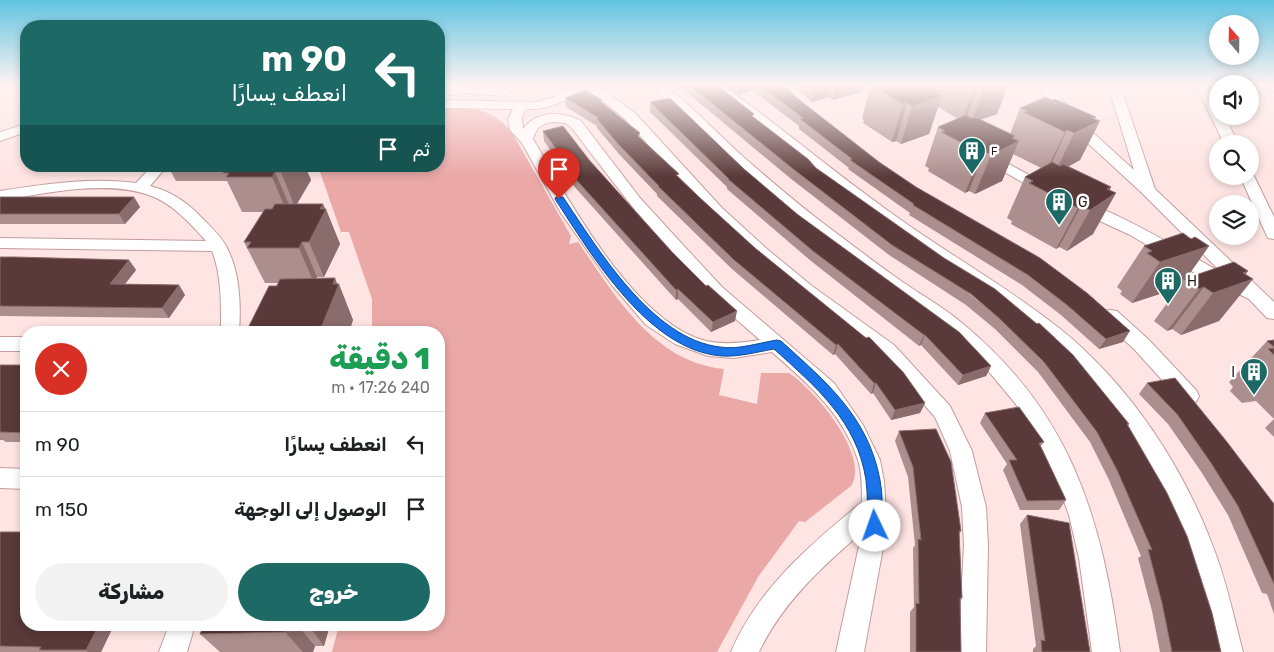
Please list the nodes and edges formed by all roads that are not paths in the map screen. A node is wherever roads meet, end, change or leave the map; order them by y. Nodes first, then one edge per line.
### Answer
1 (518, 115) edge
2 (521, 115) edge
3 (544, 115) edge
4 (554, 115) edge
5 (574, 115) edge
6 (629, 115) edge
7 (692, 115) edge
8 (754, 115) edge
9 (1068, 115) edge
10 (1124, 115) edge
11 (545, 119) junction
12 (576, 124) junction
13 (20, 130) edge
14 (0, 137) edge
15 (20, 137) edge
16 (526, 140) junction
17 (0, 144) edge
18 (973, 149) edge
19 (155, 172) edge
20 (1251, 185) edge
21 (139, 189) junction
22 (1147, 190) junction
23 (0, 196) edge
24 (1274, 234) edge
25 (0, 243) edge
26 (218, 246) junction
27 (1255, 295) junction
28 (1098, 307) edge
29 (1274, 313) edge
30 (230, 326) edge
31 (0, 344) edge
32 (20, 344) edge
33 (777, 344) junction
34 (1202, 412) edge
35 (0, 478) edge
36 (20, 479) edge
37 (874, 507) junction
38 (180, 631) edge
39 (174, 652) edge
40 (745, 652) edge
41 (850, 652) edge
42 (972, 652) edge
43 (1106, 652) edge
44 (1229, 652) edge

1 - 16 street
2 - 11 street
3 - 11 street
4 - 11 street
5 - 12 street
6 - 42 street
7 - 43 street
8 - 44 street
9 - 22 street
10 - 22 street
11 - 12 street
11 - 16 street
12 - 33 street
13 - 14 street
15 - 17 street
16 - 33 street
18 - 27 street
19 - 21 street
20 - 24 street
21 - 23 street
21 - 26 street
22 - 27 street
25 - 26 street
26 - 30 street
27 - 29 street
28 - 34 street
31 - 32 street
33 - 37 street
35 - 36 street
37 - 40 street
37 - 41 street
38 - 39 street

